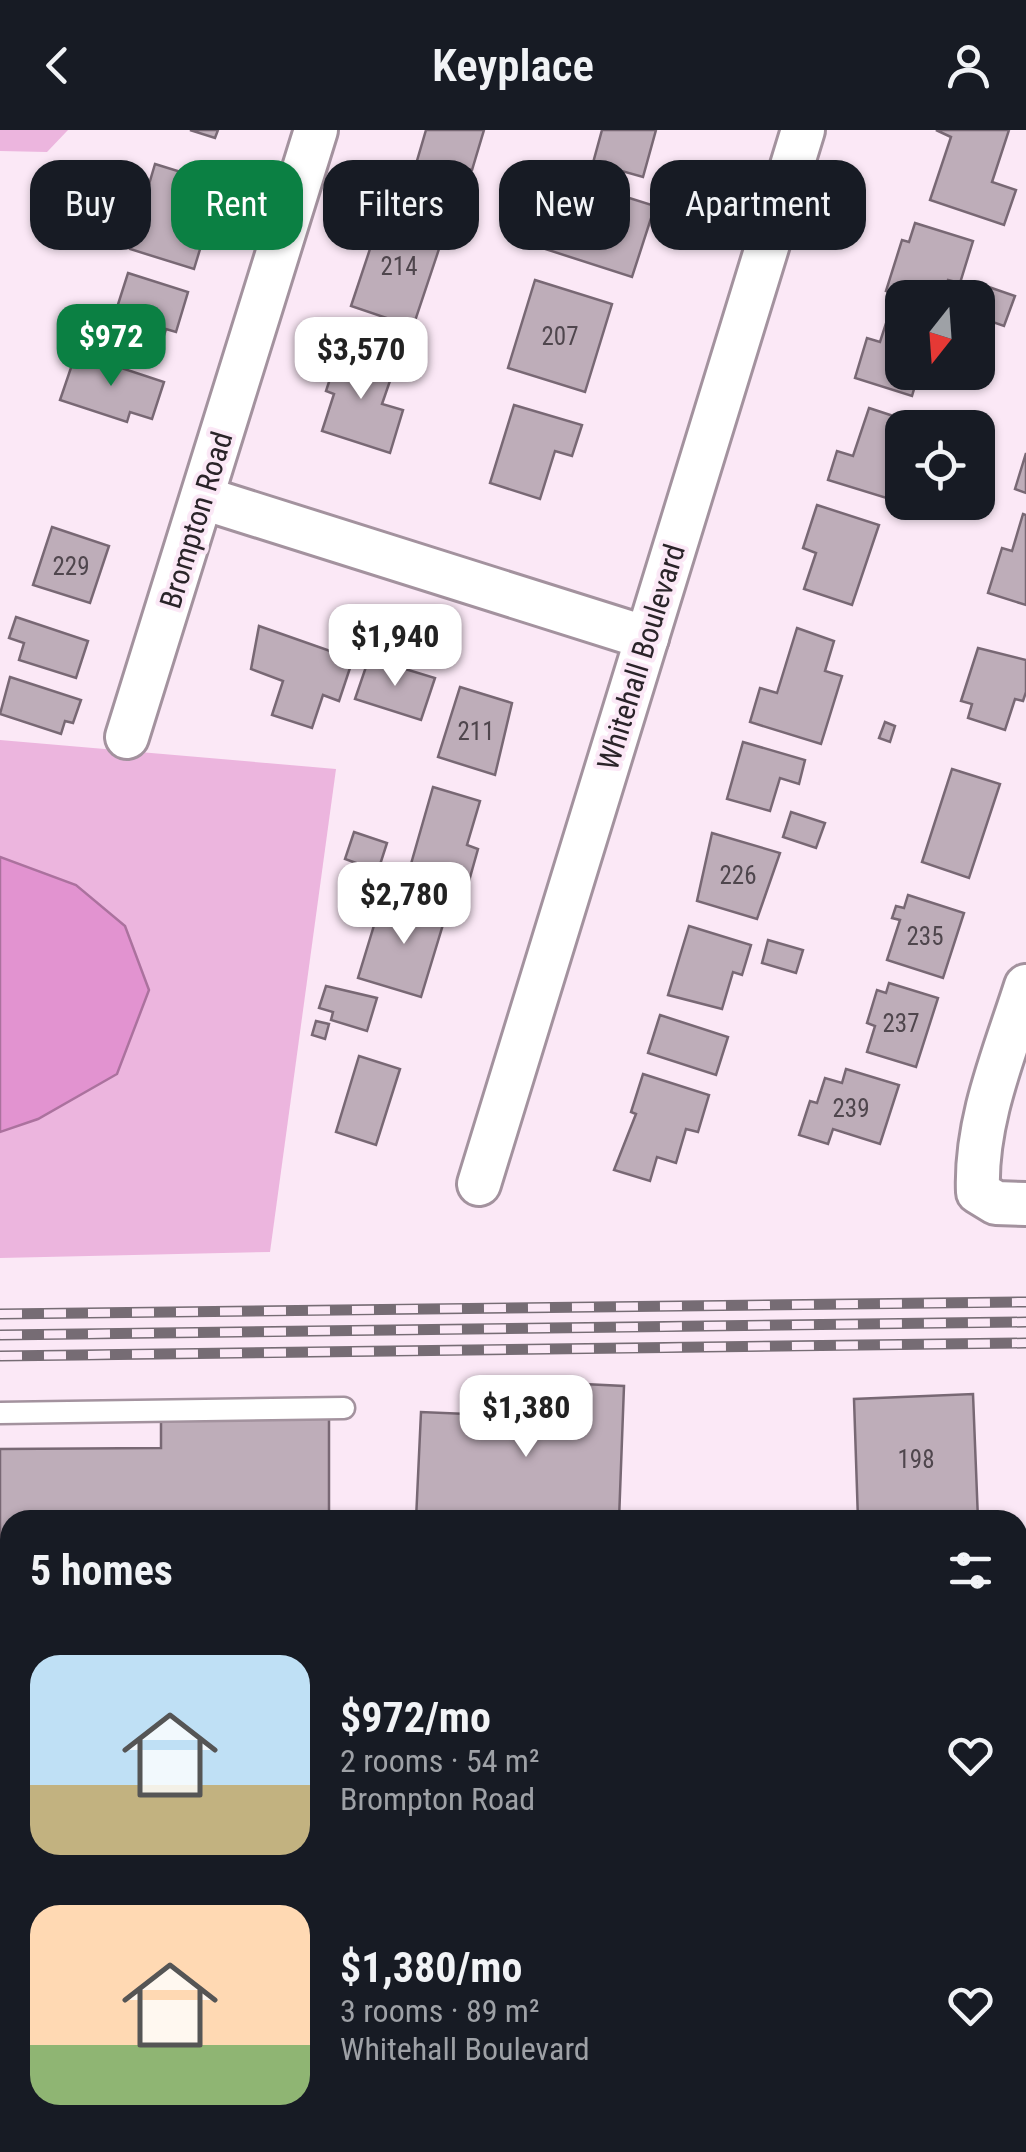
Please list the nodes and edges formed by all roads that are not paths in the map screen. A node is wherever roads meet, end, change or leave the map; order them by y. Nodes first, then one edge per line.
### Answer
1 (316, 130) edge
2 (803, 130) edge
3 (203, 498) junction
4 (647, 638) junction
5 (127, 737) dead end
6 (1026, 986) edge
7 (479, 1184) dead end
8 (1026, 1204) edge
9 (344, 1408) dead end
10 (0, 1413) edge

1 - 3 street, Brompton Road
2 - 4 street, Whitehall Boulevard
3 - 4 street
3 - 5 street, Brompton Road
4 - 7 street, Whitehall Boulevard
6 - 8 street
9 - 10 lane

